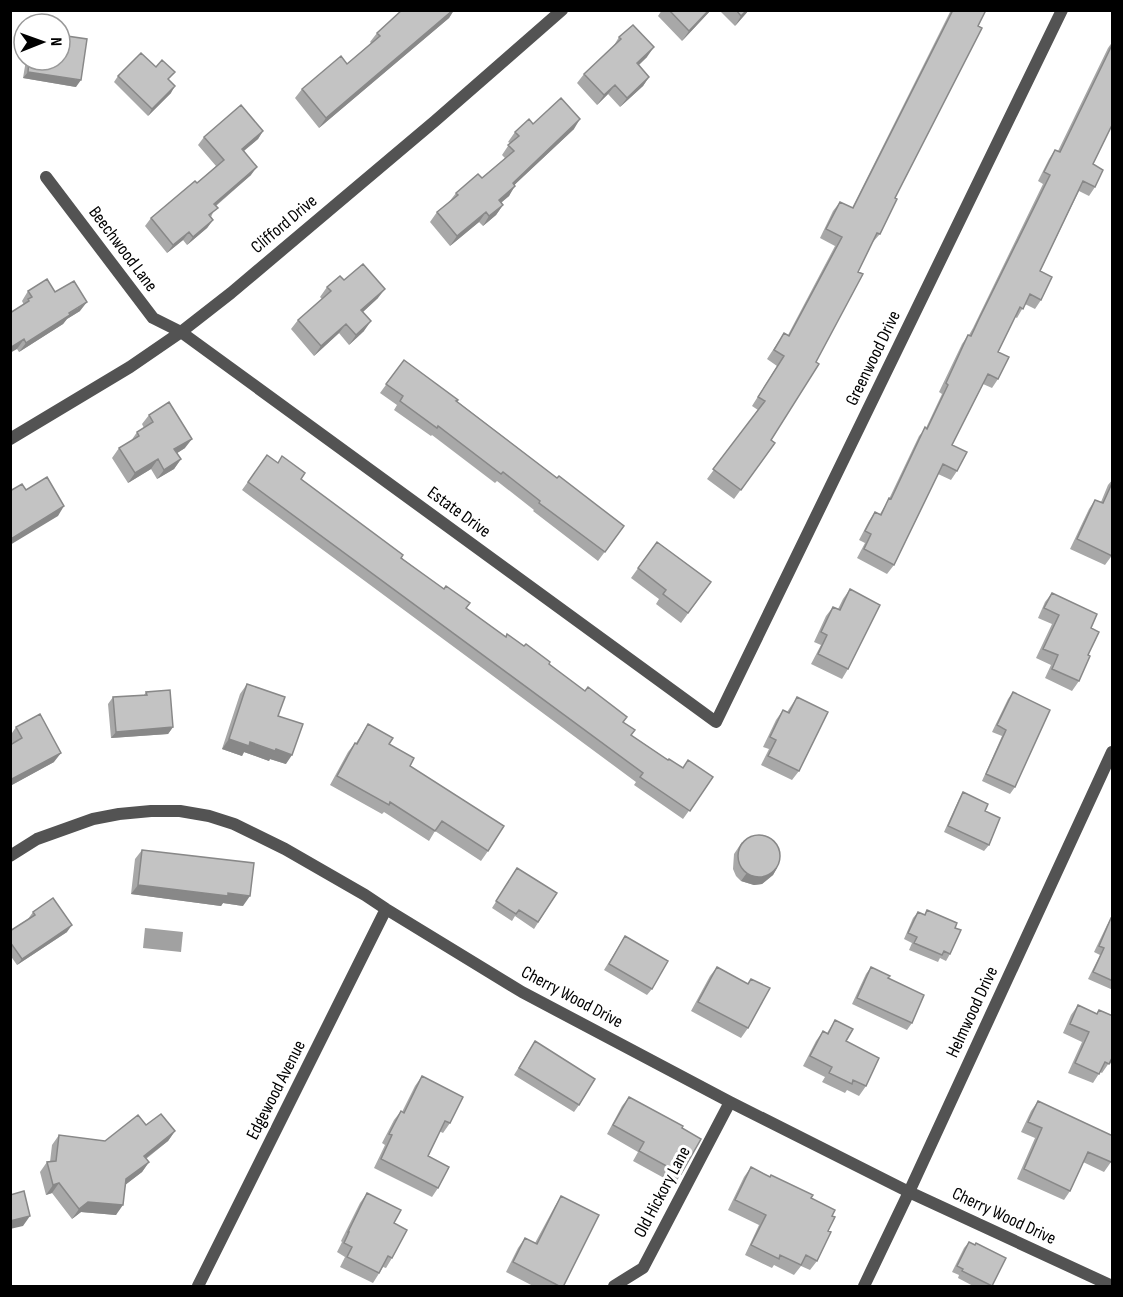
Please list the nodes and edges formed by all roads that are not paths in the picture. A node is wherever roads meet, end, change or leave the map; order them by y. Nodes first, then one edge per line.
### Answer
1 (562, 10) edge
2 (1062, 10) edge
3 (46, 177) dead end
4 (181, 332) junction
5 (10, 439) edge
6 (716, 722) joint
7 (1113, 752) edge
8 (10, 856) edge
9 (386, 909) junction
10 (730, 1102) junction
11 (909, 1192) junction
12 (198, 1285) edge
13 (1113, 1286) edge
14 (185, 1287) edge
15 (614, 1287) edge
16 (864, 1287) edge

1 - 4 street, Clifford Drive
2 - 6 street, Greenwood Drive
3 - 4 street, Beechwood Lane
4 - 5 street, Clifford Drive
4 - 6 street, Estate Drive
7 - 11 street, Helmwood Drive
8 - 9 street, Cherry Wood Drive
9 - 10 street, Cherry Wood Drive
9 - 12 street, Edgewood Avenue
10 - 11 street, Cherry Wood Drive
10 - 15 street, Old Hickory Lane
11 - 13 street, Cherry Wood Drive
11 - 16 street, Helmwood Drive
12 - 14 street

